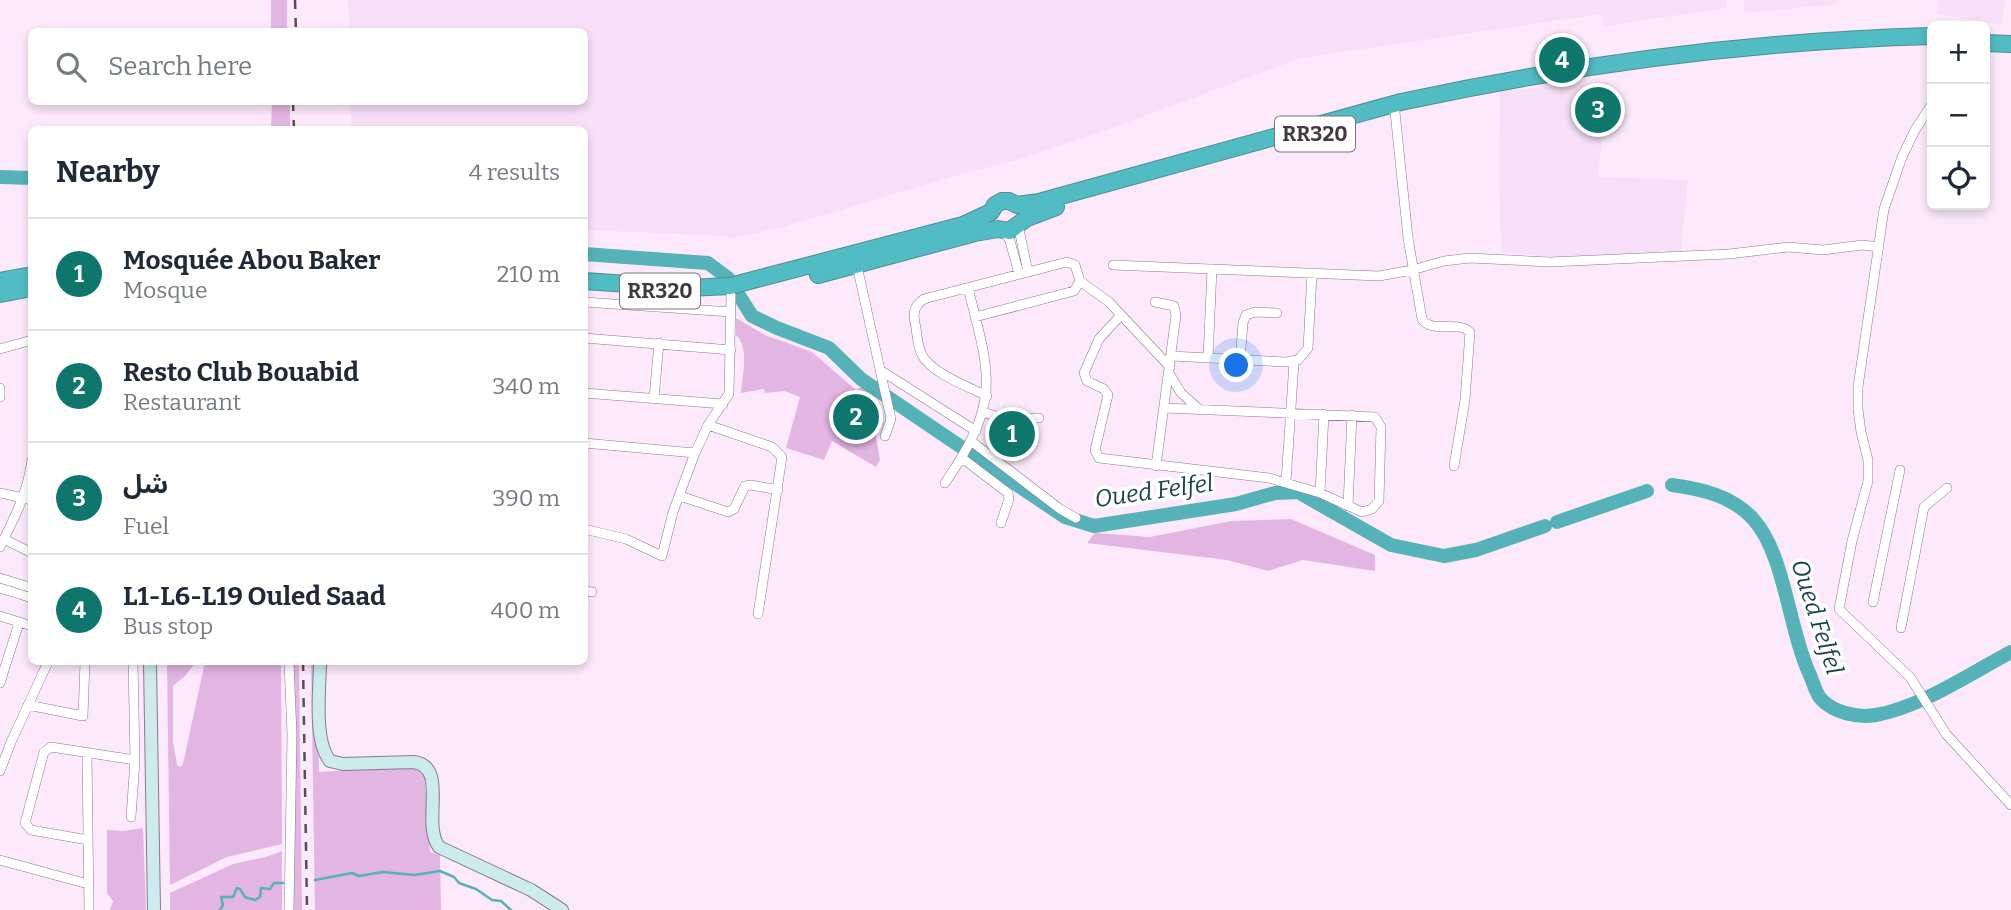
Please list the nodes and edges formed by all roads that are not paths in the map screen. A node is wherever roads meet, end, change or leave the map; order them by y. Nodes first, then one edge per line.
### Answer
1 (1990, 34) edge
2 (2011, 35) edge
3 (1927, 36) edge
4 (1927, 43) edge
5 (1990, 43) edge
6 (2011, 44) edge
7 (1395, 112) junction
8 (1927, 112) edge
9 (991, 212) junction
10 (1012, 222) junction
11 (1879, 247) junction
12 (1113, 265) dead end
13 (857, 266) junction
14 (1212, 269) junction
15 (1412, 270) junction
16 (1024, 273) junction
17 (1312, 274) junction
18 (28, 276) edge
19 (0, 281) edge
20 (588, 281) edge
21 (1080, 281) junction
22 (588, 287) edge
23 (968, 288) junction
24 (28, 289) edge
25 (735, 291) junction
26 (0, 294) edge
27 (588, 302) edge
28 (1155, 303) dead end
29 (731, 312) junction
30 (1277, 313) dead end
31 (1121, 315) junction
32 (975, 317) junction
33 (588, 338) edge
34 (28, 341) edge
35 (659, 343) junction
36 (0, 349) edge
37 (731, 349) junction
38 (1171, 356) junction
39 (1208, 358) junction
40 (1240, 360) junction
41 (1294, 362) junction
42 (1169, 370) junction
43 (881, 374) junction
44 (0, 388) edge
45 (588, 393) edge
46 (0, 397) edge
47 (987, 397) junction
48 (654, 398) junction
49 (723, 404) junction
50 (1164, 408) junction
51 (1199, 409) junction
52 (983, 412) junction
53 (1290, 413) junction
54 (1324, 414) junction
55 (1352, 415) junction
56 (1038, 418) dead end
57 (708, 425) junction
58 (976, 431) junction
59 (885, 436) dead end
60 (588, 443) edge
61 (967, 449) junction
62 (695, 453) junction
63 (1156, 466) junction
64 (1454, 466) dead end
65 (1900, 470) dead end
66 (1286, 482) junction
67 (945, 483) dead end
68 (1947, 488) dead end
69 (778, 489) junction
70 (0, 493) edge
71 (1320, 493) junction
72 (680, 496) junction
73 (27, 499) edge
74 (1348, 506) junction
75 (1076, 518) dead end
76 (1000, 523) dead end
77 (588, 530) edge
78 (2, 543) edge
79 (28, 552) edge
80 (0, 578) edge
81 (0, 588) edge
82 (24, 589) edge
83 (1873, 602) dead end
84 (758, 614) dead end
85 (0, 616) edge
86 (19, 623) junction
87 (28, 625) edge
88 (1901, 628) dead end
89 (3, 659) edge
90 (47, 665) edge
91 (85, 665) edge
92 (133, 665) edge
93 (150, 665) edge
94 (158, 665) edge
95 (289, 665) edge
96 (320, 665) edge
97 (0, 683) edge
98 (28, 705) junction
99 (0, 738) edge
100 (10, 741) junction
101 (87, 754) junction
102 (135, 760) junction
103 (0, 771) edge
104 (2011, 805) edge
105 (131, 817) dead end
106 (88, 840) junction
107 (0, 860) edge
108 (88, 884) junction
109 (89, 910) edge
110 (154, 910) edge
111 (161, 910) edge
112 (289, 910) edge
113 (562, 910) edge

1 - 2 highway
3 - 10 highway, RR320
4 - 7 highway, RR320
5 - 6 highway
7 - 10 highway, RR320
7 - 15 street
8 - 11 street
9 - 10 highway
9 - 10 highway, RR320
9 - 25 highway, RR320
10 - 13 highway, RR320
10 - 16 street
10 - 16 street
11 - 15 street
11 - 104 street
12 - 14 street
13 - 25 highway, RR320
13 - 43 street
14 - 17 street
14 - 39 street
15 - 17 street
15 - 64 street
16 - 21 street
16 - 23 street
17 - 41 street
18 - 19 highway
20 - 25 highway, RR320
21 - 31 street
21 - 32 street
22 - 25 highway, RR320
23 - 32 street
23 - 47 street
24 - 26 highway
25 - 29 street
27 - 29 street
28 - 38 street
29 - 37 street
30 - 40 street
31 - 42 street
31 - 63 street
32 - 47 street
33 - 35 street
34 - 36 street
35 - 37 street
35 - 48 street
37 - 49 street
38 - 39 street
38 - 42 street
39 - 40 street
40 - 41 street
41 - 53 street
42 - 50 street
42 - 51 street
43 - 58 street
43 - 59 street
44 - 46 street
45 - 48 street
47 - 52 street
48 - 49 street
49 - 57 street
50 - 51 street
50 - 63 street
51 - 53 street
52 - 56 street
52 - 58 street
53 - 54 street
53 - 66 street
54 - 55 street
54 - 71 street
55 - 74 street
55 - 74 street
57 - 62 street
57 - 69 street
58 - 61 street
60 - 62 street
61 - 67 street
61 - 75 street
61 - 76 street
62 - 72 street
63 - 66 street
65 - 83 street
66 - 71 street
68 - 88 street
69 - 72 street
69 - 84 street
70 - 73 street
71 - 74 street
72 - 77 street
73 - 78 street
78 - 79 street
80 - 82 street
81 - 82 street
85 - 86 street
86 - 87 street
86 - 89 street
89 - 97 street
90 - 98 street
91 - 98 street
92 - 102 street
93 - 110 main road
94 - 111 main road
95 - 112 street
96 - 113 main road
98 - 100 street
99 - 100 street
100 - 103 street
101 - 102 street
101 - 106 street
101 - 106 street
102 - 105 street
106 - 108 street
107 - 108 street
108 - 109 street

